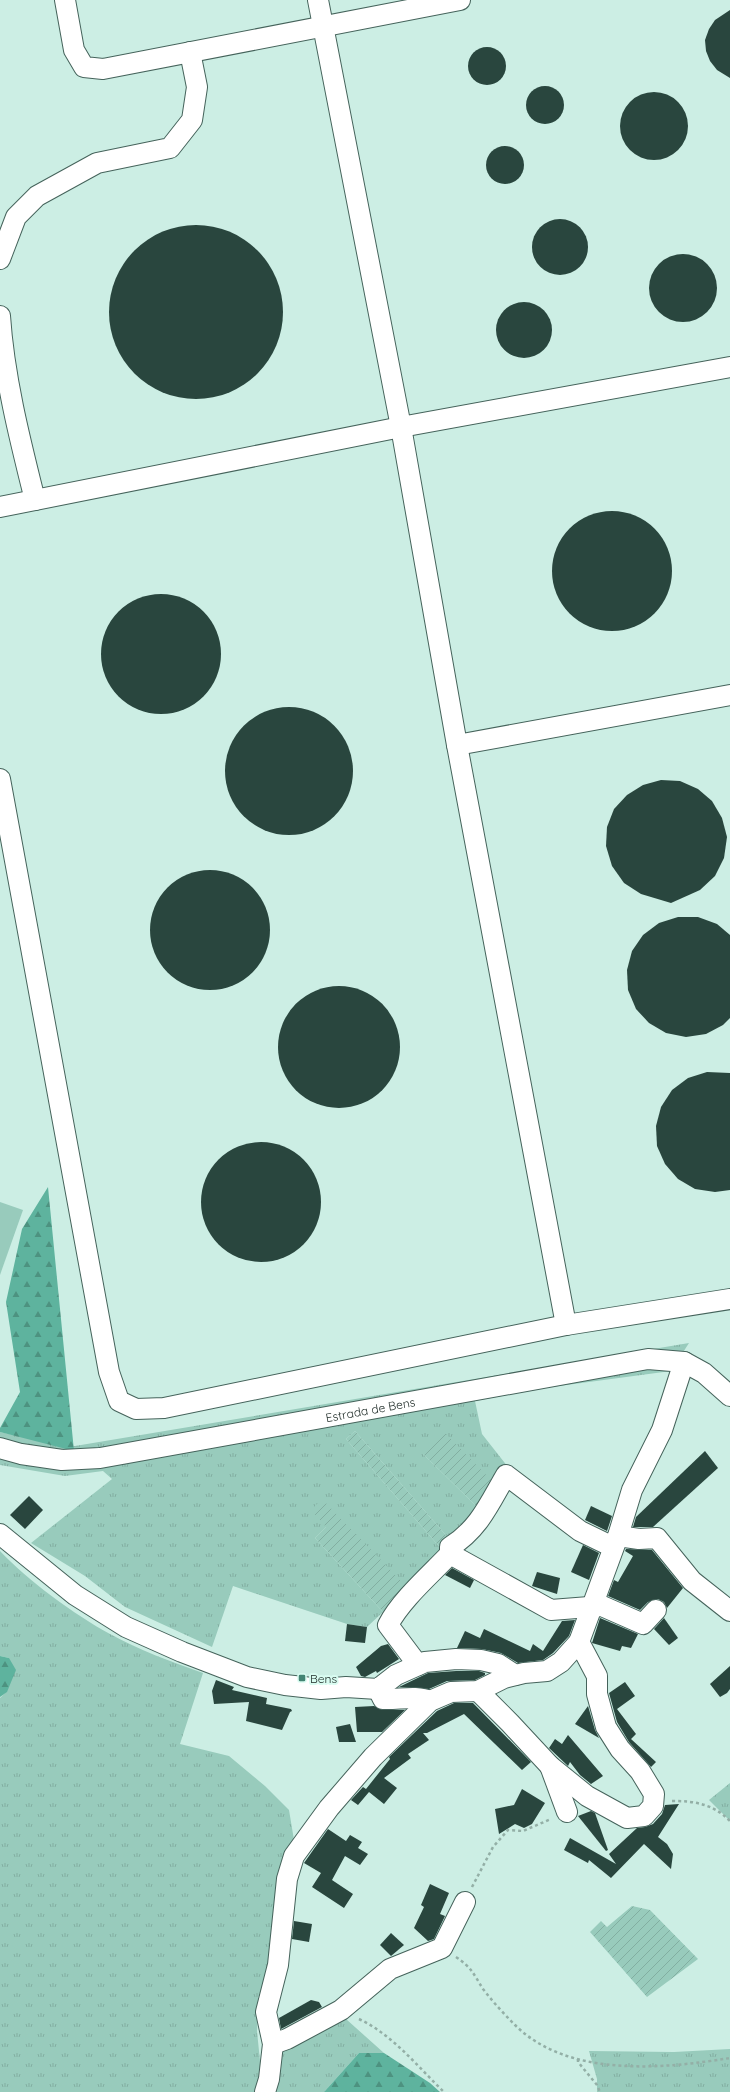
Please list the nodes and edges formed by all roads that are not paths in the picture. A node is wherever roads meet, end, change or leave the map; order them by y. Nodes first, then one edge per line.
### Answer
1 (65, 0) edge
2 (318, 0) edge
3 (460, 0) edge
4 (323, 26) junction
5 (190, 52) junction
6 (0, 259) edge
7 (0, 316) edge
8 (730, 367) edge
9 (401, 427) junction
10 (35, 500) junction
11 (0, 506) edge
12 (730, 694) edge
13 (457, 745) junction
14 (0, 779) edge
15 (730, 1299) edge
16 (566, 1325) junction
17 (684, 1362) junction
18 (730, 1396) edge
19 (0, 1448) edge
20 (1, 1537) edge
21 (616, 1541) junction
22 (450, 1554) junction
23 (590, 1607) junction
24 (656, 1610) dead end
25 (730, 1611) edge
26 (579, 1642) junction
27 (418, 1665) junction
28 (514, 1675) junction
29 (378, 1689) junction
30 (478, 1691) junction
31 (430, 1701) junction
32 (550, 1766) junction
33 (567, 1812) road end
34 (465, 1902) road end
35 (273, 2044) junction
36 (265, 2092) edge

1 - 5 street
2 - 4 street
3 - 4 street
4 - 5 street
4 - 9 street
5 - 6 street
7 - 10 street
8 - 9 street
9 - 10 street
9 - 13 street
10 - 11 street
12 - 13 street
13 - 16 street
14 - 16 street
15 - 16 street
17 - 18 street, Estrada de Bens
17 - 19 street, Estrada de Bens
17 - 21 street
20 - 29 street
21 - 22 street
21 - 23 street
21 - 25 street
22 - 23 street
22 - 27 street
23 - 24 street
23 - 26 street
26 - 28 street
26 - 32 street
27 - 28 street
27 - 29 street
28 - 30 street
29 - 31 street
30 - 31 street
30 - 32 street
31 - 35 street
32 - 33 street
34 - 35 street
35 - 36 street

